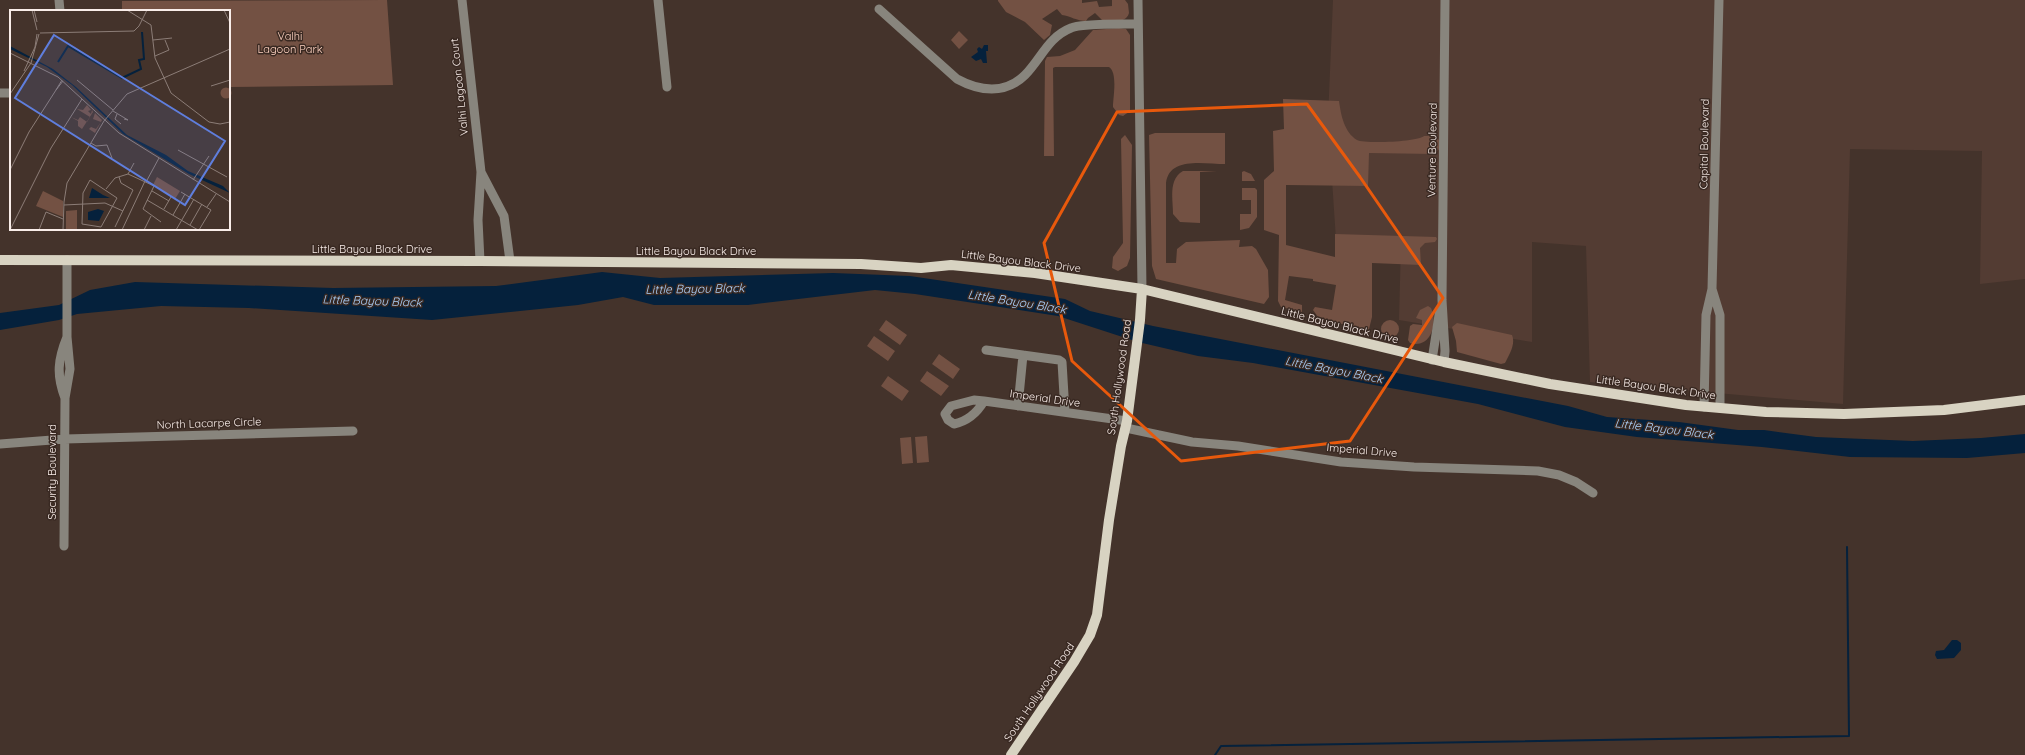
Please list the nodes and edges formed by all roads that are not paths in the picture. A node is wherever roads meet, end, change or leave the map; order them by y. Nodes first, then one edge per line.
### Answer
1 (59, 0) edge
2 (462, 0) edge
3 (658, 0) edge
4 (1138, 0) edge
5 (1445, 0) edge
6 (1719, 0) edge
7 (879, 9) dead end
8 (60, 10) edge
9 (1138, 24) junction
10 (667, 88) dead end
11 (481, 172) junction
12 (0, 260) edge
13 (67, 260) junction
14 (480, 261) junction
15 (510, 261) junction
16 (1142, 289) junction
17 (1712, 289) junction
18 (1442, 300) junction
19 (986, 350) dead end
20 (1023, 356) junction
21 (1432, 360) junction
22 (1444, 362) junction
23 (2025, 400) edge
24 (984, 401) dead end
25 (1018, 406) junction
26 (1704, 407) junction
27 (1720, 408) junction
28 (1065, 412) junction
29 (1126, 424) junction
30 (353, 431) dead end
31 (64, 439) junction
32 (0, 444) edge
33 (1593, 493) dead end
34 (64, 546) dead end
35 (1012, 755) edge

1 - 8 street
2 - 11 street, Valhi Lagoon Court
3 - 10 street
4 - 9 street, South Hollywood Road
5 - 18 street, Venture Boulevard
6 - 17 street, Capital Boulevard
7 - 9 street
9 - 16 street, South Hollywood Road
11 - 14 street, Valhi Lagoon Court
11 - 15 street, Valhi Lagoon Court
12 - 13 main road, Little Bayou Black Drive
13 - 14 main road, Little Bayou Black Drive
13 - 31 street, Security Boulevard
14 - 15 main road, Little Bayou Black Drive
15 - 16 main road, Little Bayou Black Drive
16 - 21 main road, Little Bayou Black Drive
16 - 29 main road, South Hollywood Road
17 - 26 street, Capital Boulevard
17 - 27 street, Capital Boulevard
18 - 21 street, Venture Boulevard
18 - 22 street, Venture Boulevard
19 - 20 street
20 - 25 street
20 - 28 street
21 - 22 main road, Little Bayou Black Drive
22 - 26 main road, Little Bayou Black Drive
23 - 27 main road, Little Bayou Black Drive
24 - 25 street, Imperial Drive
25 - 28 street, Imperial Drive
26 - 27 main road, Little Bayou Black Drive
28 - 29 street, Imperial Drive
29 - 33 street, Imperial Drive
29 - 35 main road, South Hollywood Road
30 - 31 street, North Lacarpe Circle
31 - 32 street, North Lacarpe Circle
31 - 34 street, Security Boulevard

